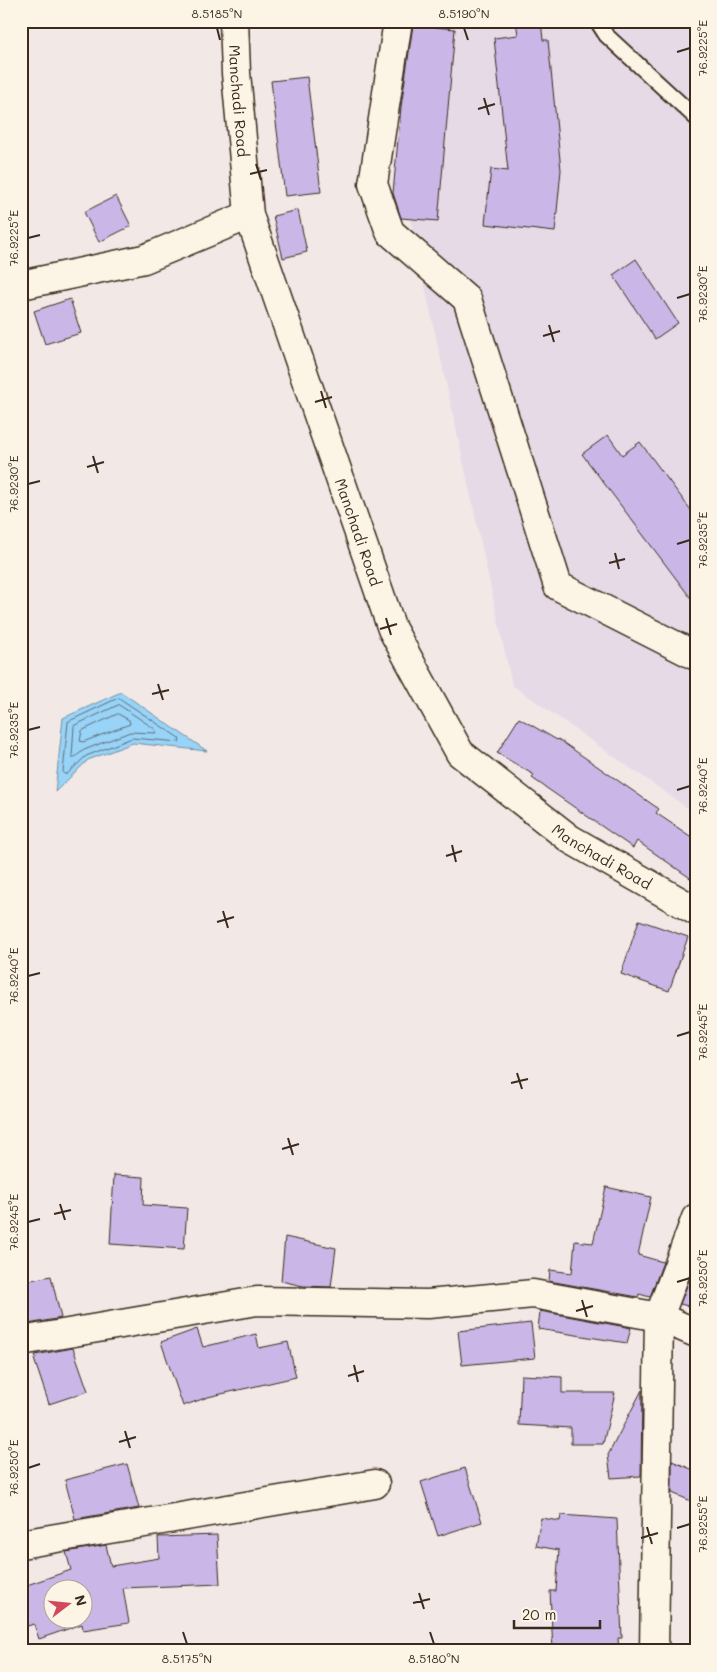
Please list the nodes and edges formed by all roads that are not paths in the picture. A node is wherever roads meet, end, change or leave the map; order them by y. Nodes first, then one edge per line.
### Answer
1 (234, 21) edge
2 (398, 21) edge
3 (597, 21) edge
4 (696, 118) edge
5 (249, 215) junction
6 (21, 285) edge
7 (696, 656) edge
8 (696, 911) edge
9 (696, 1218) edge
10 (659, 1317) junction
11 (696, 1333) edge
12 (21, 1341) edge
13 (375, 1484) dead end
14 (21, 1544) edge
15 (654, 1651) edge

1 - 5 street, Manchadi Road
2 - 7 street
3 - 4 lane
5 - 6 street
5 - 8 street, Manchadi Road
9 - 10 street
10 - 11 street
10 - 12 street
10 - 15 street
13 - 14 street

